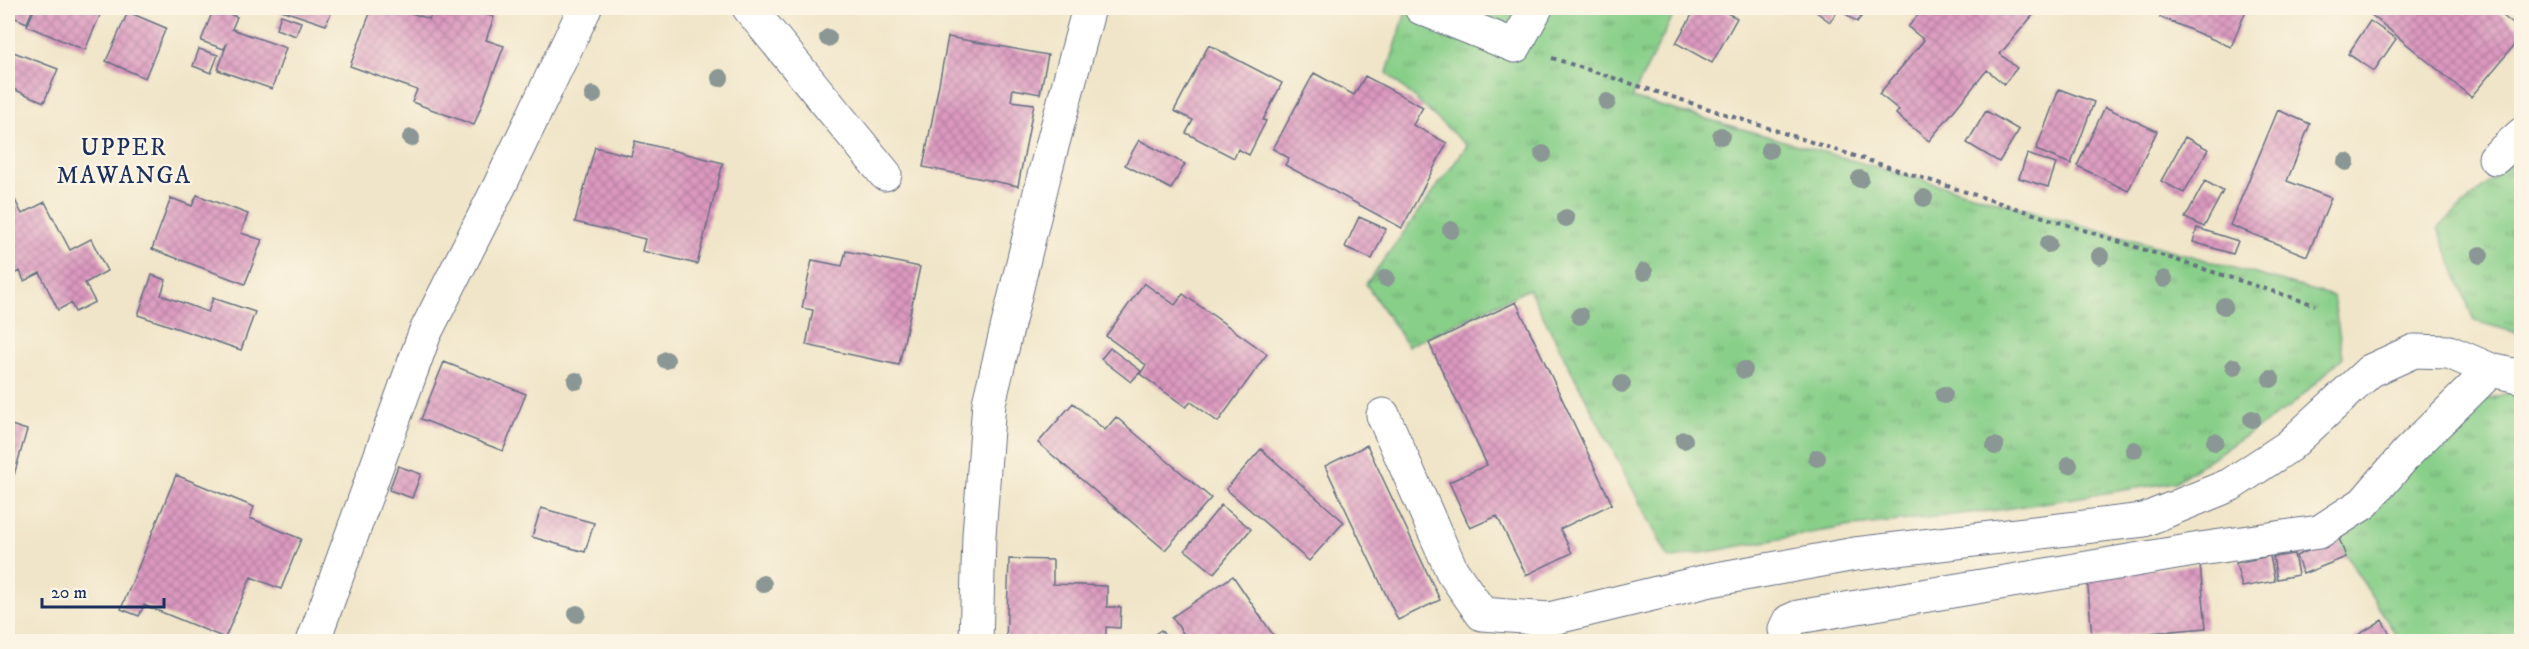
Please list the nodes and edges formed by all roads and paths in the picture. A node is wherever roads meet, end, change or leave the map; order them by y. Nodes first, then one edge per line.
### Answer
1 (585, 8) edge
2 (749, 8) edge
3 (1089, 8) edge
4 (1421, 8) edge
5 (1536, 8) edge
6 (1515, 46) junction
7 (2522, 134) edge
8 (2494, 158) dead end
9 (885, 174) dead end
10 (2315, 305) dead end
11 (2506, 373) edge
12 (1383, 415) dead end
13 (312, 642) edge
14 (976, 642) edge
15 (1788, 642) edge

1 - 13 street
2 - 9 street
3 - 14 street
4 - 6 street
5 - 6 street
6 - 10 path
7 - 8 street
11 - 12 street
11 - 15 street

